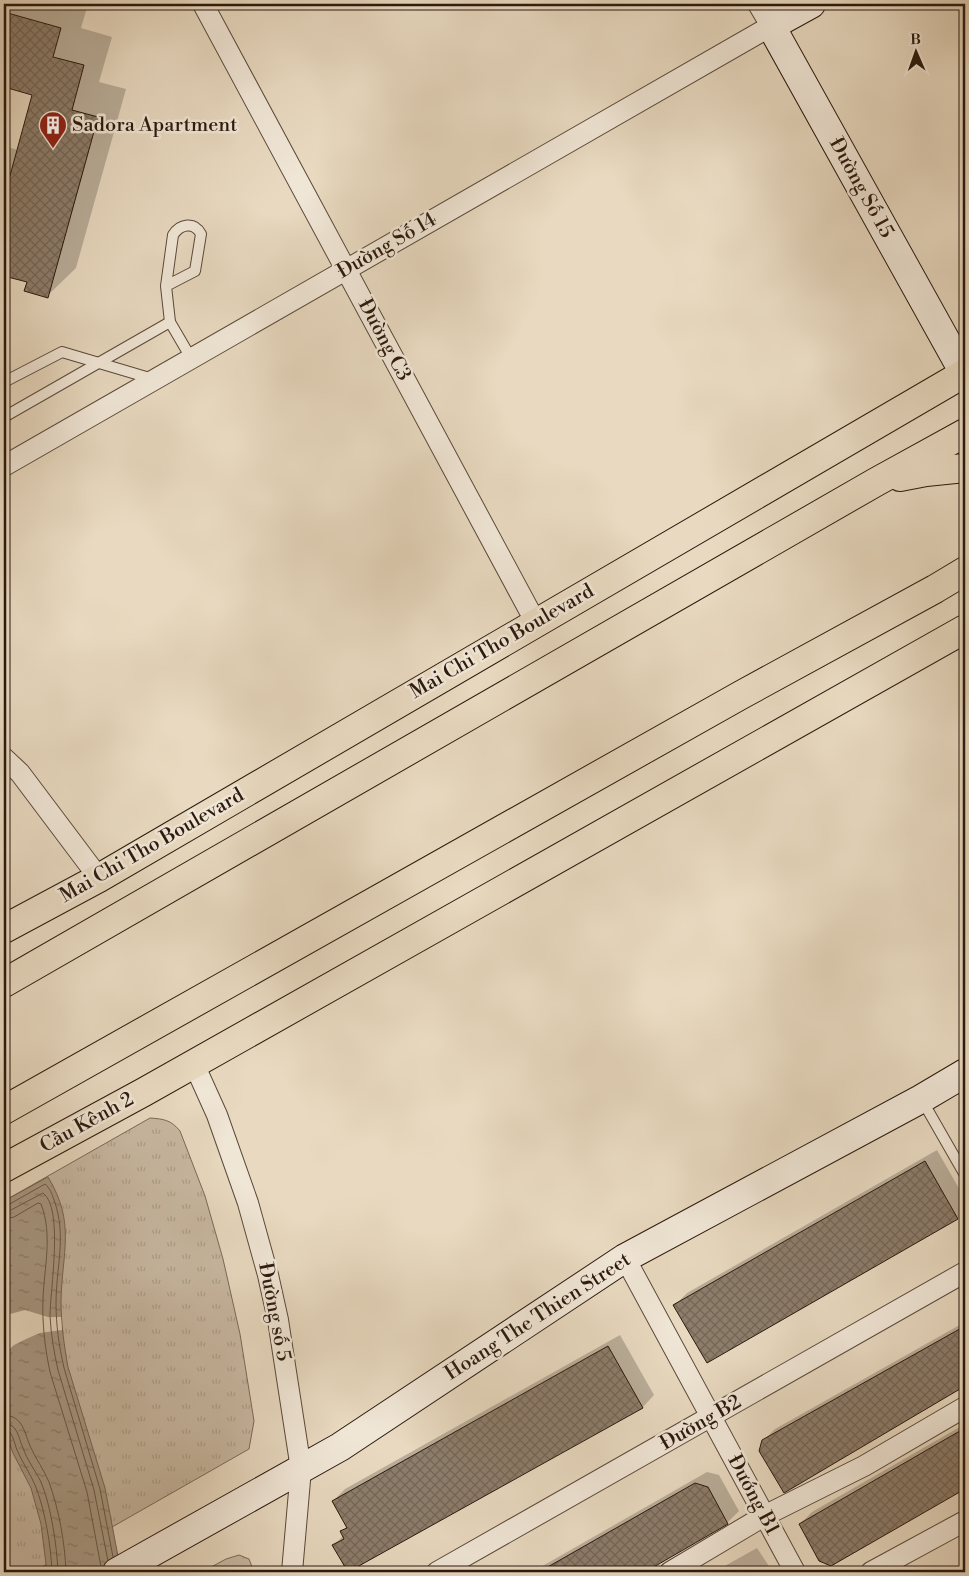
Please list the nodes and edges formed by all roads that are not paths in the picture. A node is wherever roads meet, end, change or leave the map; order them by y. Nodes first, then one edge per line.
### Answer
1 (203, 4) edge
2 (811, 4) edge
3 (765, 15) edge
4 (346, 270) junction
5 (166, 286) junction
6 (170, 322) junction
7 (191, 358) junction
8 (99, 363) junction
9 (965, 373) edge
10 (154, 380) junction
11 (4, 382) edge
12 (4, 417) edge
13 (965, 433) edge
14 (4, 466) edge
15 (965, 468) edge
16 (876, 482) junction
17 (965, 560) edge
18 (965, 571) edge
19 (935, 589) junction
20 (536, 623) junction
21 (965, 629) edge
22 (4, 758) edge
23 (99, 878) junction
24 (4, 929) edge
25 (4, 983) edge
26 (194, 1064) junction
27 (965, 1073) edge
28 (921, 1099) junction
29 (4, 1110) edge
30 (4, 1168) edge
31 (965, 1175) edge
32 (625, 1258) junction
33 (965, 1272) edge
34 (965, 1407) edge
35 (712, 1417) junction
36 (301, 1469) junction
37 (764, 1516) junction
38 (965, 1521) edge
39 (117, 1572) edge
40 (292, 1572) edge
41 (437, 1572) edge
42 (670, 1572) edge
43 (795, 1572) edge
44 (871, 1572) edge

1 - 4 street, Đường C3
2 - 3 street
3 - 4 street, Đường Số 14
3 - 9 street, Đường Số 15
4 - 7 street, Đường Số 14
4 - 20 street, Đường C3
5 - 5 lane
5 - 6 lane
6 - 7 lane
6 - 8 lane
7 - 10 street, Đường Số 14
8 - 10 lane
8 - 11 lane
8 - 12 lane
9 - 20 main road, Mai Chi Tho Boulevard
10 - 14 street, Đường Số 14
13 - 16 main road
15 - 16 main road
16 - 25 main road
17 - 19 main road
18 - 19 main road
19 - 29 main road
20 - 23 main road, Mai Chi Tho Boulevard
21 - 26 main road
22 - 23 street
23 - 24 main road, Mai Chi Tho Boulevard
26 - 30 main road, Cầu Kênh 2
26 - 36 street, Đường số 5
27 - 28 street, Hoang The Thien Street
28 - 31 lane
28 - 32 street, Hoang The Thien Street
32 - 35 street, Đướng B1
32 - 36 street, Hoang The Thien Street
33 - 35 street, Đường B2
34 - 37 street
35 - 37 street, Đướng B1
35 - 41 street, Đường B2
36 - 39 street, Hoang The Thien Street
36 - 40 street, Đường số 5
37 - 42 street
37 - 43 street, Đướng B1
38 - 44 street

